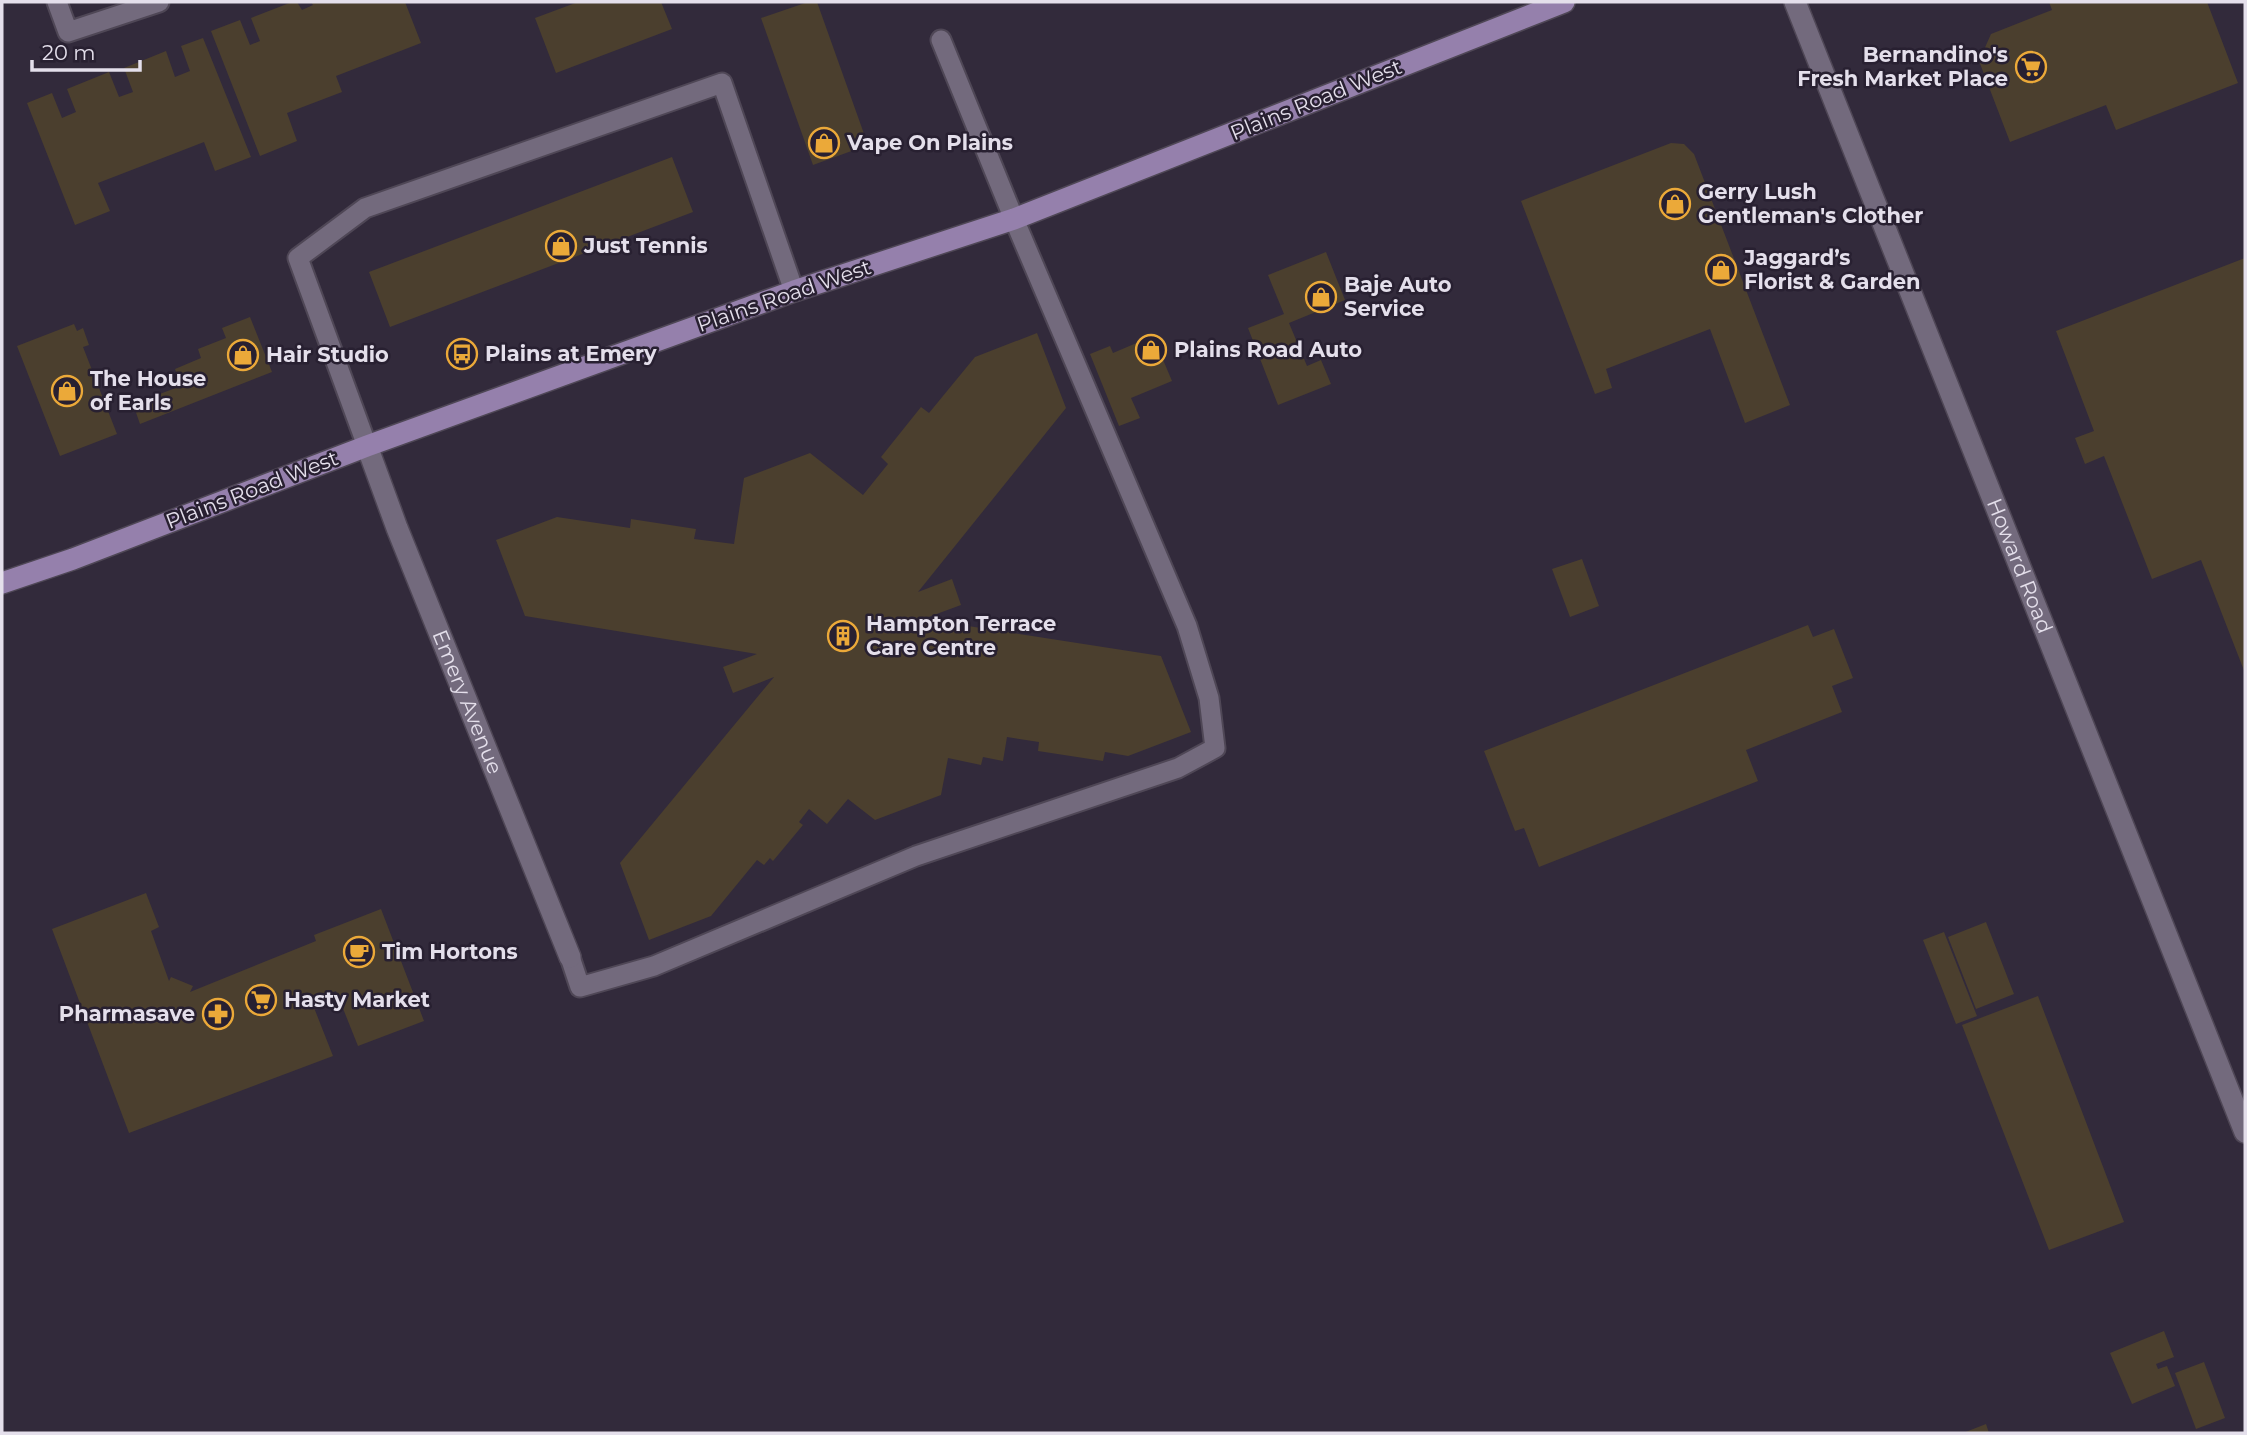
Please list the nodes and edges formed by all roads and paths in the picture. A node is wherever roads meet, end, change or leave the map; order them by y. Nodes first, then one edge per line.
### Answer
1 (57, 2) edge
2 (159, 2) edge
3 (1564, 2) edge
4 (1794, 2) edge
5 (941, 40) dead end
6 (1013, 219) junction
7 (794, 290) junction
8 (367, 446) junction
9 (2, 583) edge
10 (570, 957) joint
11 (2245, 1132) edge

1 - 2 lane
3 - 6 main road, Plains Road West
4 - 11 street, Howard Road
5 - 6 lane
6 - 7 main road, Plains Road West
6 - 10 lane
7 - 8 main road, Plains Road West
7 - 8 lane
8 - 9 main road, Plains Road West
8 - 10 street, Emery Avenue

